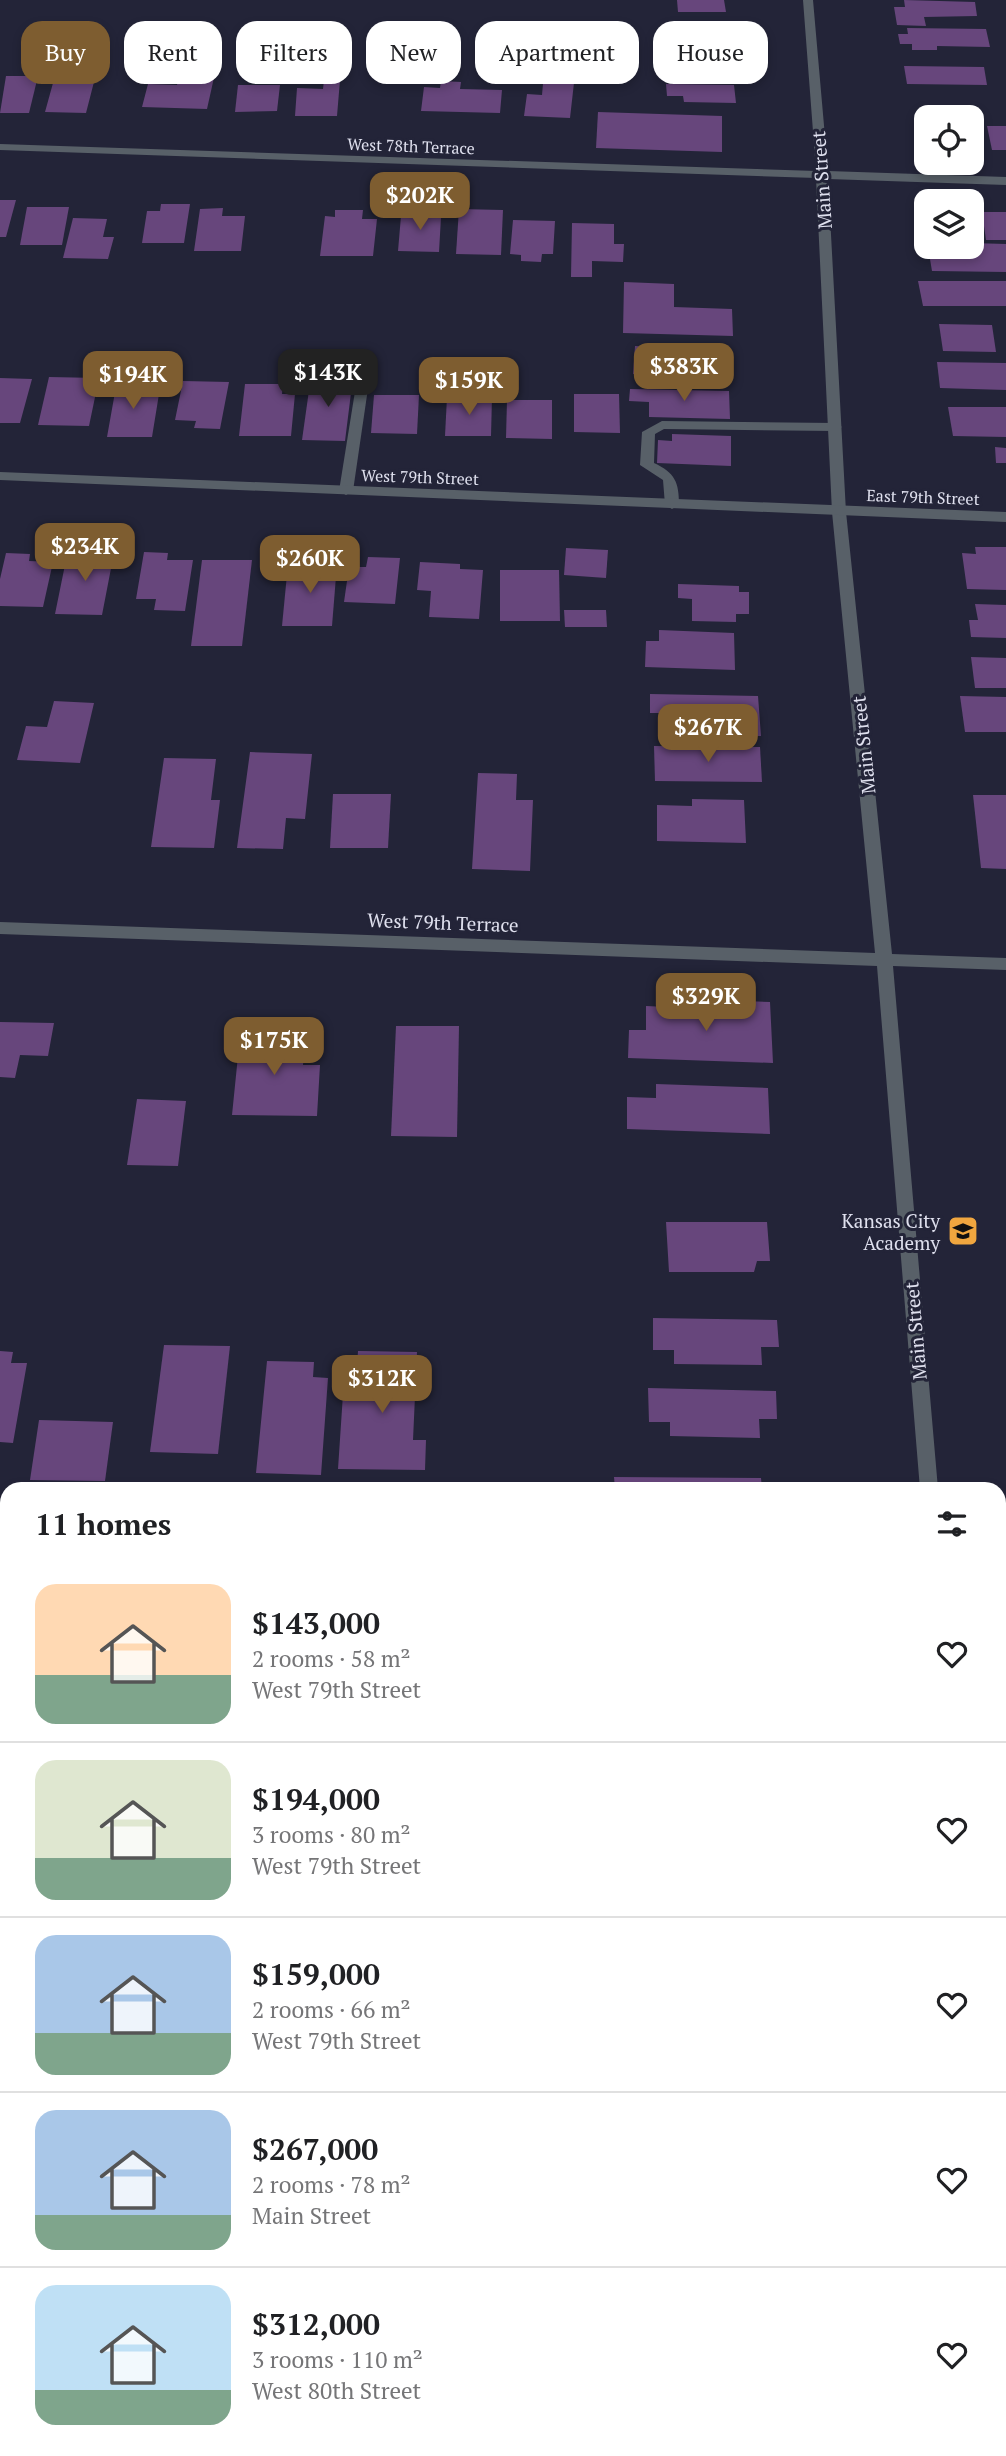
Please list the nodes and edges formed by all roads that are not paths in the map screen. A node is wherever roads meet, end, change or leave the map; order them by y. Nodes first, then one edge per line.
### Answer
1 (808, 0) edge
2 (0, 147) edge
3 (822, 176) junction
4 (1006, 181) edge
5 (367, 354) dead end
6 (835, 427) junction
7 (0, 476) edge
8 (346, 491) junction
9 (673, 505) junction
10 (839, 512) junction
11 (1006, 517) edge
12 (0, 928) edge
13 (884, 958) junction
14 (1006, 964) edge
15 (928, 1482) edge

1 - 3 street, Main Street
2 - 3 street, West 78th Terrace
3 - 4 street, West 78th Terrace
3 - 6 street, Main Street
5 - 8 street
6 - 9 street
6 - 10 street, Main Street
7 - 8 street, West 79th Street
8 - 9 street, West 79th Street
9 - 10 street, West 79th Street
10 - 11 street, East 79th Street
10 - 13 street, Main Street
12 - 13 street, West 79th Terrace
13 - 14 street, West 79th Terrace
13 - 15 street, Main Street

